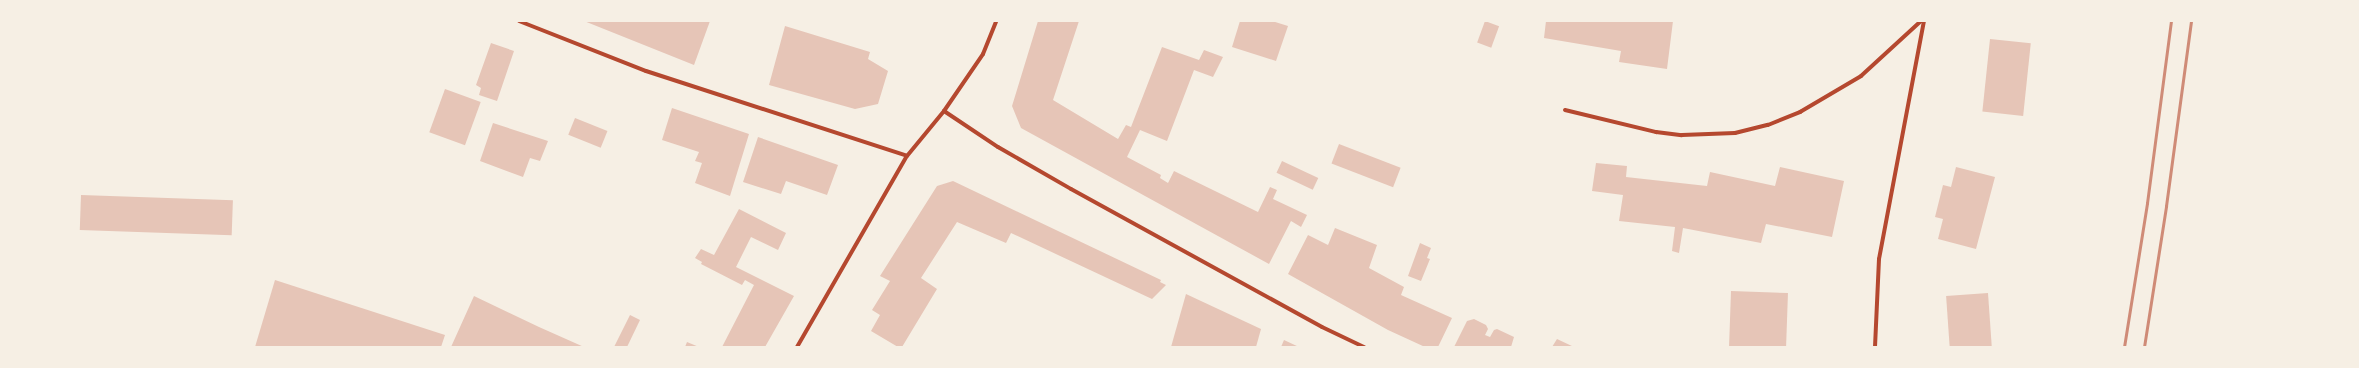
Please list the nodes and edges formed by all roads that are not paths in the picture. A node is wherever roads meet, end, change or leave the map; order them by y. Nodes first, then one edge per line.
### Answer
1 (519, 21) edge
2 (996, 21) edge
3 (1922, 21) edge
4 (1565, 110) dead end
5 (944, 111) junction
6 (907, 156) junction
7 (797, 347) edge
8 (1364, 347) edge
9 (1875, 347) edge

1 - 6 street
2 - 5 street
3 - 4 street
3 - 9 street
5 - 6 street
5 - 8 street
6 - 7 street

